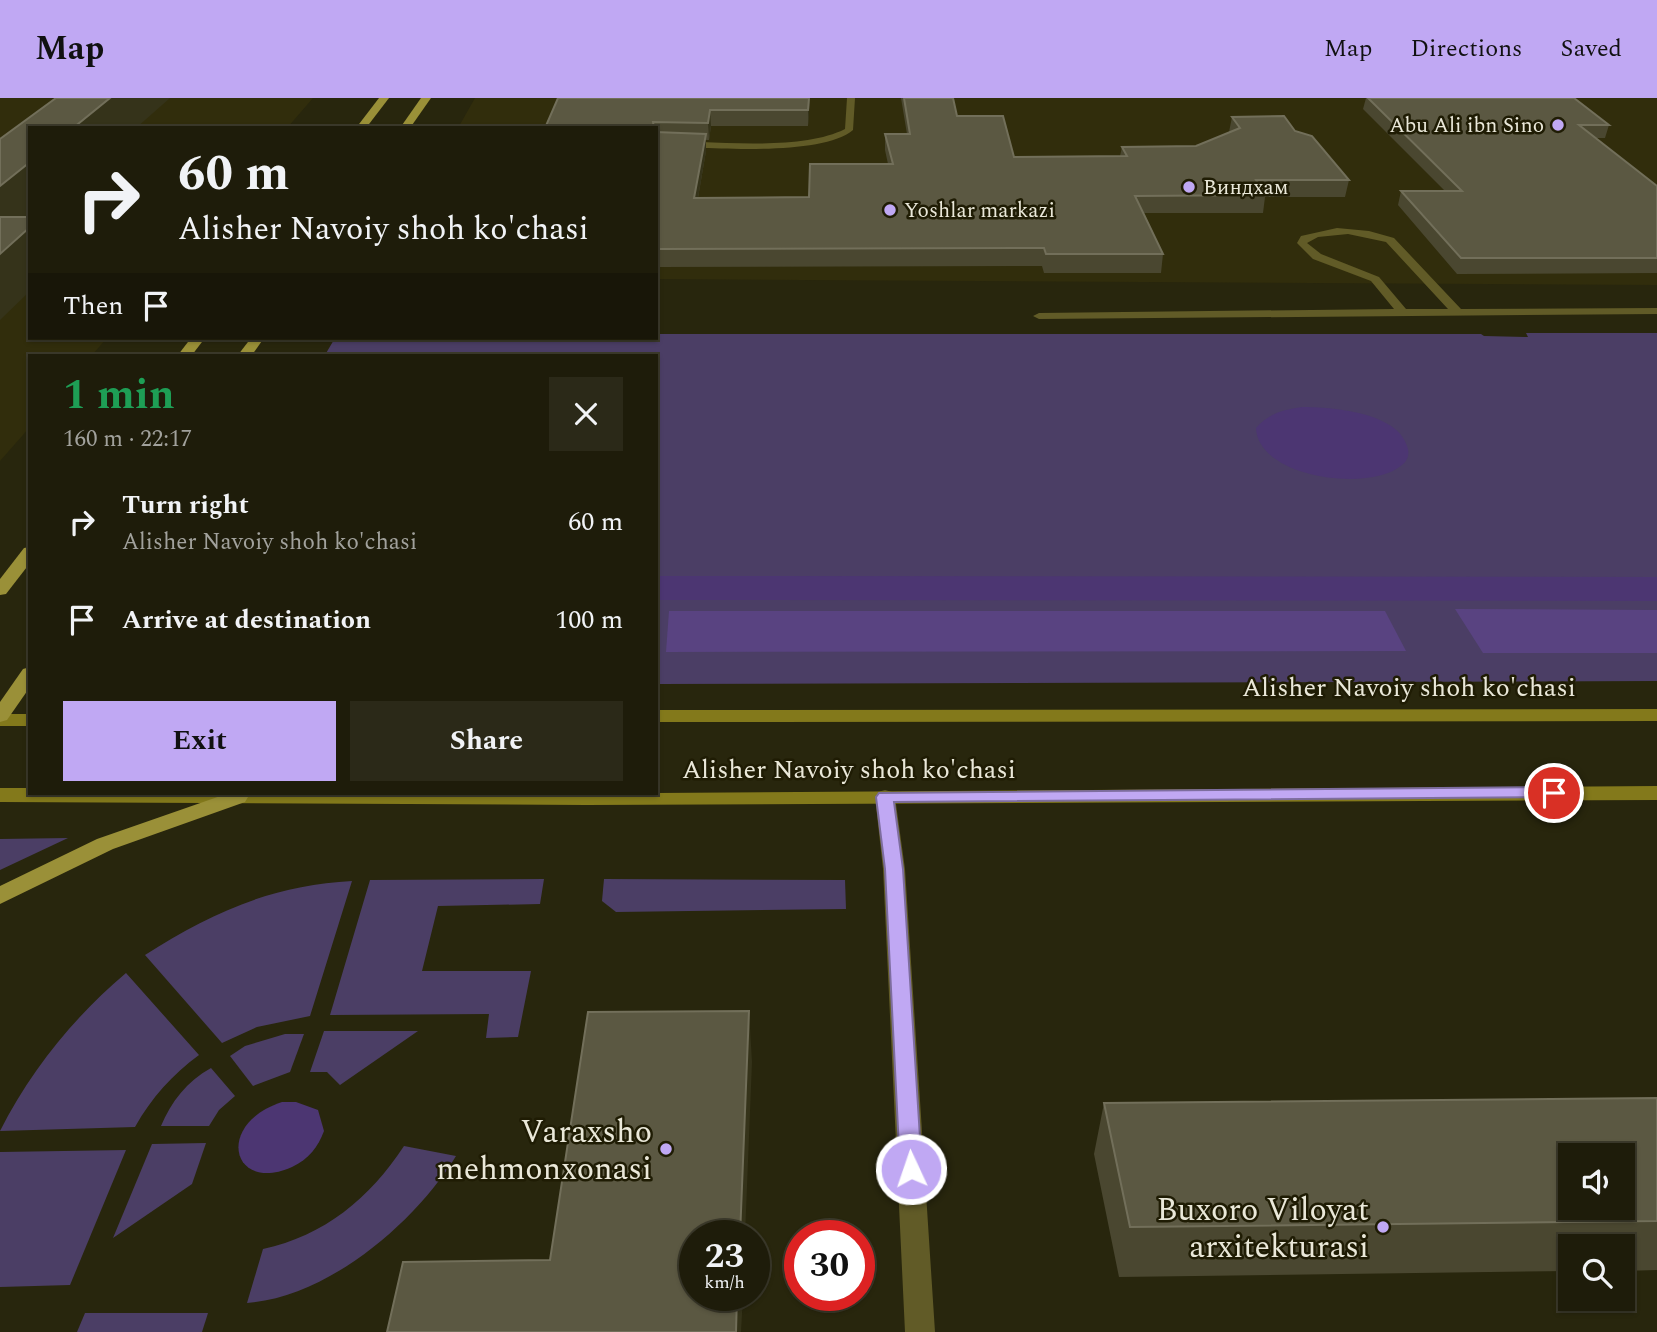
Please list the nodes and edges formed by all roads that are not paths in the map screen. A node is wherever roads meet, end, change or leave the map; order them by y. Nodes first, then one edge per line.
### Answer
1 (384, 98) edge
2 (426, 98) edge
3 (851, 98) edge
4 (363, 126) edge
5 (406, 126) edge
6 (658, 143) edge
7 (1657, 310) edge
8 (1458, 312) junction
9 (1403, 313) junction
10 (1039, 316) dead end
11 (196, 340) edge
12 (186, 354) edge
13 (27, 556) edge
14 (0, 574) edge
15 (0, 590) edge
16 (28, 676) edge
17 (1657, 715) edge
18 (658, 716) edge
19 (0, 718) edge
20 (28, 720) edge
21 (1657, 793) edge
22 (0, 795) edge
23 (238, 797) junction
24 (885, 797) junction
25 (0, 896) edge
26 (920, 1332) edge

1 - 4 main road
2 - 5 main road
3 - 6 lane
7 - 8 lane
8 - 9 lane
8 - 9 lane
9 - 10 lane
11 - 12 main road
13 - 14 main road
13 - 15 main road
16 - 19 main road
17 - 18 main road, Alisher Navoiy shoh ko'chasi
19 - 20 main road
21 - 24 main road, Alisher Navoiy shoh ko'chasi
22 - 23 main road, Alisher Navoiy shoh ko'chasi
23 - 24 main road, Alisher Navoiy shoh ko'chasi
23 - 25 main road
24 - 26 street

